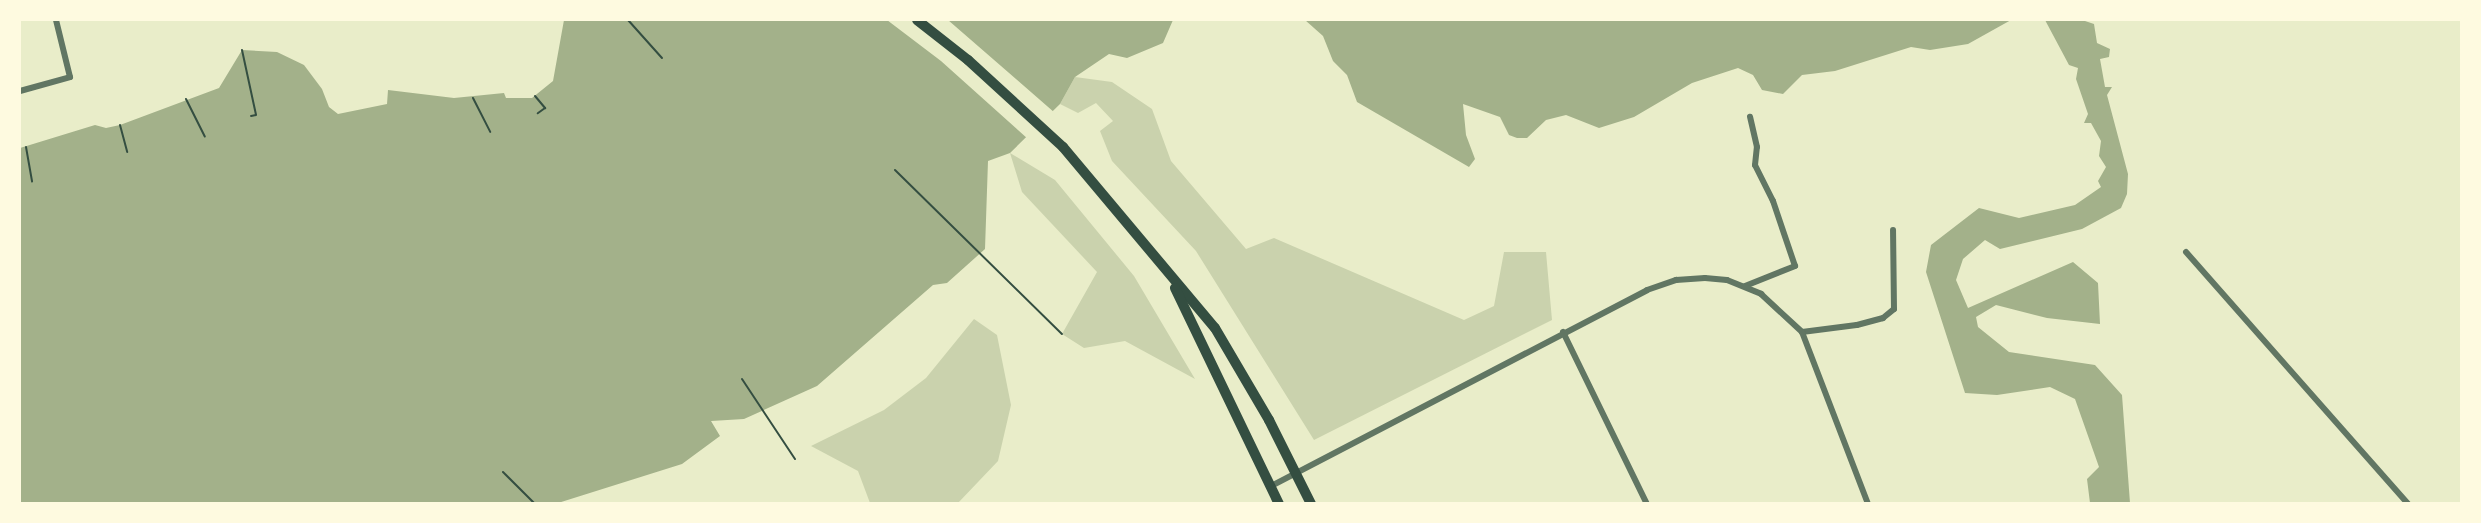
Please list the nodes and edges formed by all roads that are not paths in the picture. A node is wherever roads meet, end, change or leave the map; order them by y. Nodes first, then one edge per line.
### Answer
1 (56, 20) edge
2 (917, 20) edge
3 (20, 91) edge
4 (1750, 117) dead end
5 (1893, 230) dead end
6 (2186, 252) dead end
7 (1172, 279) junction
8 (1745, 286) junction
9 (1563, 332) junction
10 (1802, 332) junction
11 (1296, 473) junction
12 (1270, 486) junction
13 (1279, 504) edge
14 (1311, 504) edge
15 (1647, 504) edge
16 (1868, 504) edge
17 (2408, 504) edge

1 - 3 street
2 - 7 main road
4 - 8 street
5 - 10 street
6 - 17 street
7 - 11 main road
7 - 12 main road
8 - 9 street
8 - 10 street
9 - 11 street
9 - 15 street
10 - 16 street
11 - 12 street
11 - 14 main road
12 - 13 main road

